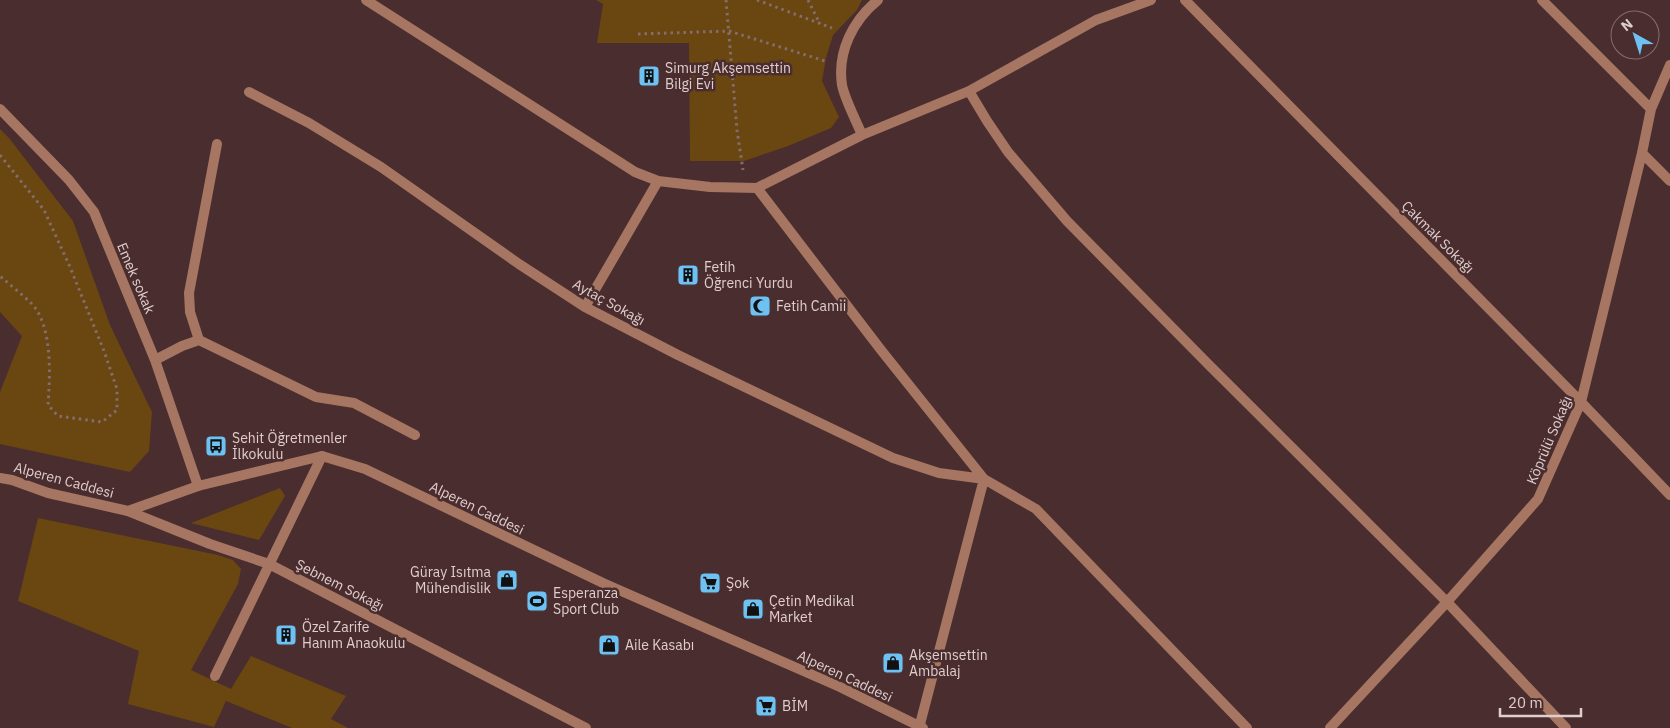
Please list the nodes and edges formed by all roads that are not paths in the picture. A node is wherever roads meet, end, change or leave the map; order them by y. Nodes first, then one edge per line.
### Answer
1 (366, 0) edge
2 (878, 0) edge
3 (1151, 0) edge
4 (1185, 0) edge
5 (1542, 0) edge
6 (1670, 65) edge
7 (968, 91) junction
8 (249, 92) dead end
9 (0, 109) edge
10 (1651, 109) junction
11 (862, 135) junction
12 (217, 144) dead end
13 (1642, 153) junction
14 (658, 181) junction
15 (1670, 181) edge
16 (757, 188) junction
17 (585, 307) junction
18 (199, 340) junction
19 (155, 360) junction
20 (1581, 402) junction
21 (415, 435) dead end
22 (322, 456) junction
23 (0, 478) edge
24 (984, 479) junction
25 (198, 486) junction
26 (1670, 495) edge
27 (128, 511) junction
28 (269, 564) junction
29 (1447, 602) junction
30 (215, 676) dead end
31 (921, 727) edge
32 (586, 728) edge
33 (1247, 728) edge
34 (1330, 728) edge
35 (1566, 728) edge

1 - 14 street
2 - 11 street
3 - 7 street
4 - 20 street, Çakmak Sokağı
5 - 10 street
6 - 10 street, Köprülü Sokağı
7 - 11 street
7 - 29 street
8 - 17 street, Aytaç Sokağı
9 - 19 street, Emek sokak
10 - 13 street, Köprülü Sokağı
11 - 16 street
12 - 18 street
13 - 15 street
13 - 20 street, Köprülü Sokağı
14 - 16 street
14 - 17 street
16 - 24 street
17 - 24 street, Aytaç Sokağı
18 - 19 street
18 - 21 street
19 - 25 street, Emek sokak
20 - 26 street, Çakmak Sokağı
20 - 29 street, Köprülü Sokağı
22 - 25 street, Alperen Caddesi
22 - 28 street
22 - 31 street, Alperen Caddesi
23 - 27 street, Alperen Caddesi
24 - 31 street
24 - 33 street
25 - 27 street, Alperen Caddesi
27 - 28 street, Şebnem Sokağı
28 - 30 street
28 - 32 street, Şebnem Sokağı
29 - 34 street, Köprülü Sokağı
29 - 35 street

